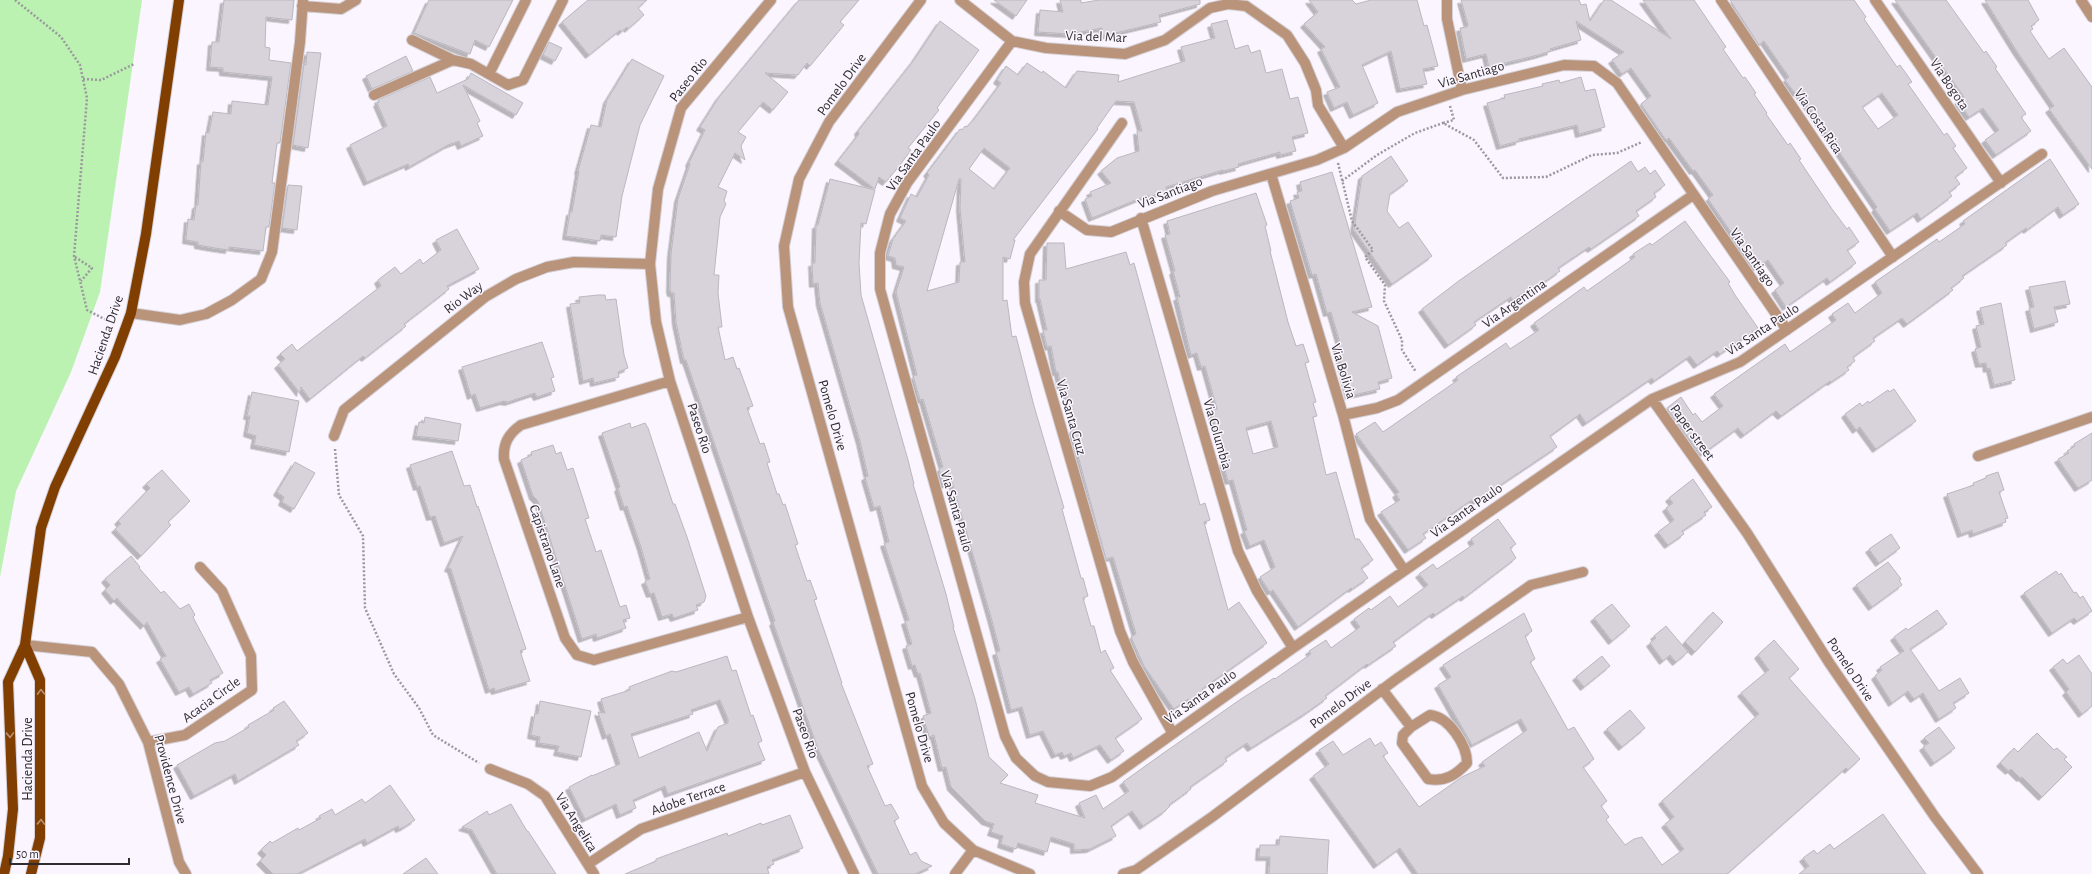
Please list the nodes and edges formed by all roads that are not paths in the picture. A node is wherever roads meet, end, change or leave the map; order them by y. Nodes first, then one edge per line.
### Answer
1 (179, 0) edge
2 (356, 0) edge
3 (526, 0) edge
4 (562, 0) edge
5 (771, 0) edge
6 (921, 0) edge
7 (960, 0) edge
8 (1447, 0) edge
9 (1721, 0) edge
10 (1875, 0) edge
11 (2081, 0) edge
12 (303, 3) edge
13 (2092, 17) edge
14 (412, 40) dead end
15 (1012, 41) junction
16 (453, 60) junction
17 (489, 74) junction
18 (1462, 90) junction
19 (374, 95) dead end
20 (1122, 123) dead end
21 (1339, 150) junction
22 (2042, 154) dead end
23 (1271, 174) junction
24 (2001, 183) junction
25 (1693, 195) junction
26 (1059, 211) junction
27 (1141, 218) junction
28 (1893, 257) junction
29 (650, 264) junction
30 (130, 313) junction
31 (1787, 330) junction
32 (670, 381) junction
33 (1654, 401) junction
34 (1343, 415) junction
35 (2092, 417) edge
36 (334, 436) road end
37 (1978, 456) dead end
38 (1708, 476) joint
39 (200, 567) dead end
40 (1404, 570) junction
41 (1584, 572) dead end
42 (748, 617) junction
43 (24, 645) junction
44 (1293, 648) junction
45 (1382, 689) junction
46 (1411, 727) junction
47 (1172, 732) junction
48 (148, 742) junction
49 (490, 769) road end
50 (805, 772) junction
51 (973, 850) junction
52 (588, 864) junction
53 (4, 874) edge
54 (31, 874) edge
55 (186, 874) edge
56 (594, 874) edge
57 (854, 874) edge
58 (955, 874) edge
59 (1030, 874) edge
60 (1123, 874) edge
61 (1978, 874) edge

1 - 30 main road, Hacienda Drive
2 - 12 street
3 - 17 street
4 - 17 street
5 - 29 street, Paseo Rio
6 - 51 street, Pomelo Drive
7 - 15 street, Via del Mar
8 - 18 street
9 - 28 street, Via Costa Rica
10 - 24 street, Via Bogota
11 - 13 street
12 - 30 street
14 - 16 street
15 - 21 street, Via del Mar
15 - 47 street, Via Santa Paulo
16 - 17 street
16 - 19 street
18 - 21 street, Via Santiago
18 - 25 street, Via Santiago
20 - 26 street, Via Santa Cruz
21 - 23 street, Via Santiago
22 - 24 street, Via Santa Paulo
23 - 27 street, Via Santiago
23 - 34 street, Via Bolivia
24 - 28 street, Via Santa Paulo
25 - 31 street, Via Santiago
25 - 34 street, Via Argentina
26 - 27 street, Via Santiago
26 - 47 street, Via Santa Cruz
27 - 44 street, Via Columbia
28 - 31 street, Via Santa Paulo
29 - 32 street, Paseo Rio
29 - 36 street, Rio Way
30 - 43 main road, Hacienda Drive
31 - 33 street, Via Santa Paulo
32 - 42 street, Paseo Rio
32 - 42 street, Capistrano Lane
33 - 38 street, Paper street
33 - 40 street, Via Santa Paulo
34 - 40 street, Via Bolivia
35 - 37 street
38 - 61 street, Pomelo Drive
39 - 48 street, Acacia Circle
40 - 44 street, Via Santa Paulo
41 - 45 street, Pomelo Drive
42 - 50 street, Paseo Rio
43 - 48 street, Providence Drive
43 -> 53 main road, Hacienda Drive
54 -> 43 main road, Hacienda Drive
44 - 47 street, Via Santa Paulo
45 - 46 street
45 - 60 street, Pomelo Drive
46 - 46 street
48 - 55 street, Providence Drive
49 - 52 street, Via Angelica
50 - 52 street, Adobe Terrace
50 - 57 street, Paseo Rio
51 - 58 street
51 - 59 street
52 - 56 street, Via Angelica

